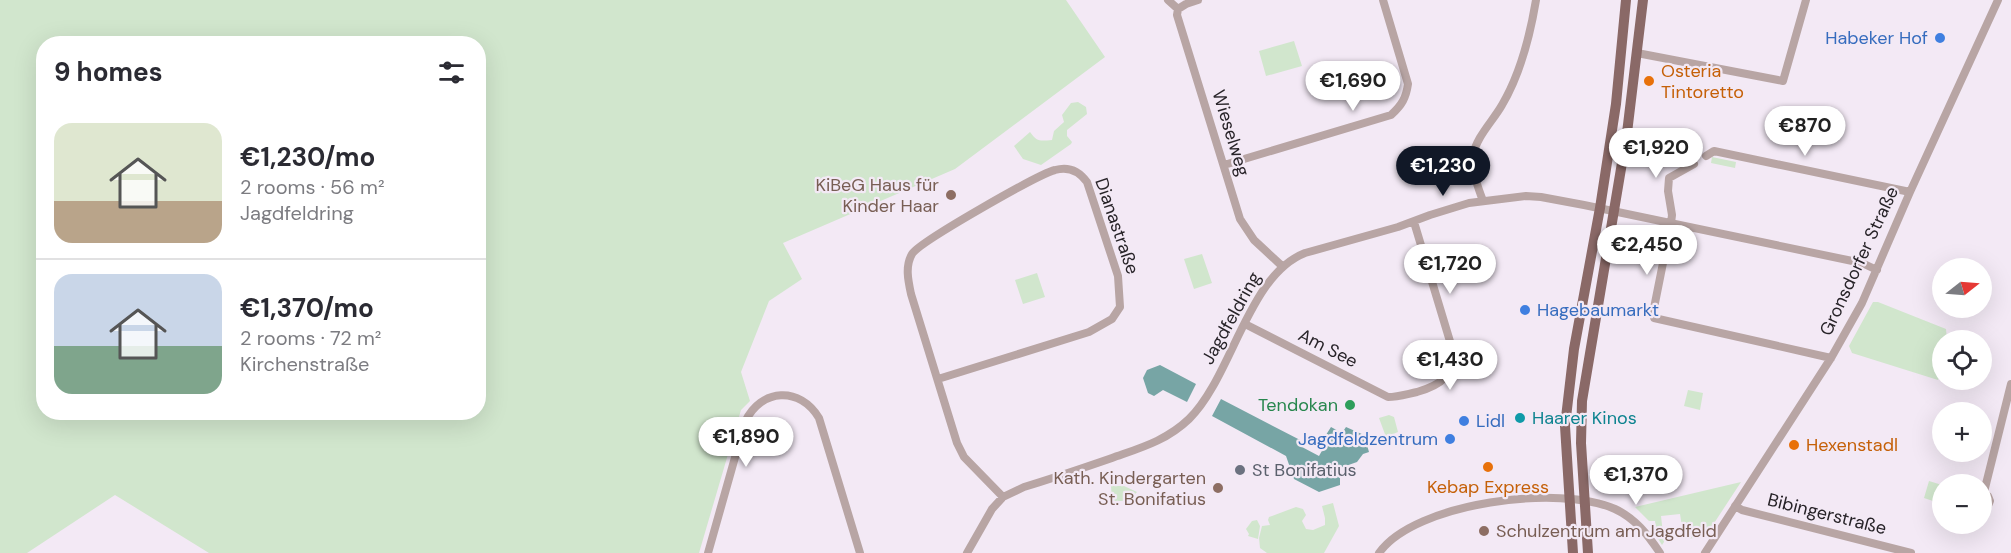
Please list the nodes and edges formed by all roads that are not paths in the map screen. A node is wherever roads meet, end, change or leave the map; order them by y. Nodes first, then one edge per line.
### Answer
1 (1168, 0) edge
2 (1198, 0) edge
3 (1383, 0) edge
4 (1536, 0) edge
5 (1626, 0) edge
6 (1643, 0) edge
7 (1806, 0) edge
8 (1998, 0) edge
9 (1178, 9) junction
10 (1637, 53) junction
11 (1706, 156) dead end
12 (1694, 164) dead end
13 (1224, 165) junction
14 (1910, 192) junction
15 (1482, 201) junction
16 (1600, 208) junction
17 (1614, 211) junction
18 (1414, 222) junction
19 (1671, 223) junction
20 (1282, 266) junction
21 (1877, 270) junction
22 (1245, 324) junction
23 (1831, 358) junction
24 (938, 379) junction
25 (2011, 384) edge
26 (1988, 474) edge
27 (1003, 497) junction
28 (1569, 499) junction
29 (1584, 501) junction
30 (1735, 506) junction
31 (708, 553) edge
32 (860, 553) edge
33 (967, 553) edge
34 (1379, 553) edge
35 (1573, 553) edge
36 (1588, 553) edge
37 (1660, 553) edge
38 (1705, 553) edge
39 (1911, 553) edge

1 - 9 street
2 - 9 street
3 - 13 street
4 - 15 street
5 - 16 main road
6 - 10 main road
7 - 10 street
8 - 14 street, Gronsdorfer Straße
9 - 13 street, Wieselweg
10 - 17 main road
11 - 14 street
12 - 19 street
13 - 20 street, Wieselweg
14 - 21 street, Gronsdorfer Straße
15 - 16 street, Jagdfeldring
15 - 18 street, Jagdfeldring
16 - 17 street, Jagdfeldring
16 - 28 main road
17 - 19 street, Jagdfeldring
17 - 29 main road
18 - 20 street, Jagdfeldring
18 - 22 street, Am See
19 - 21 street, Jagdfeldring
19 - 23 street
20 - 22 street, Jagdfeldring
21 - 23 street, Gronsdorfer Straße
22 - 27 street, Jagdfeldring
23 - 30 street, Gronsdorfer Straße
24 - 24 street, Dianastraße
24 - 27 street, Dianastraße
25 - 26 street
27 - 33 street, Jagdfeldring
28 - 29 street
28 - 34 street
28 - 35 main road
29 - 36 main road
29 - 37 street
30 - 38 street, Gronsdorfer Straße
30 - 39 street, Bibingerstraße
31 - 32 street

